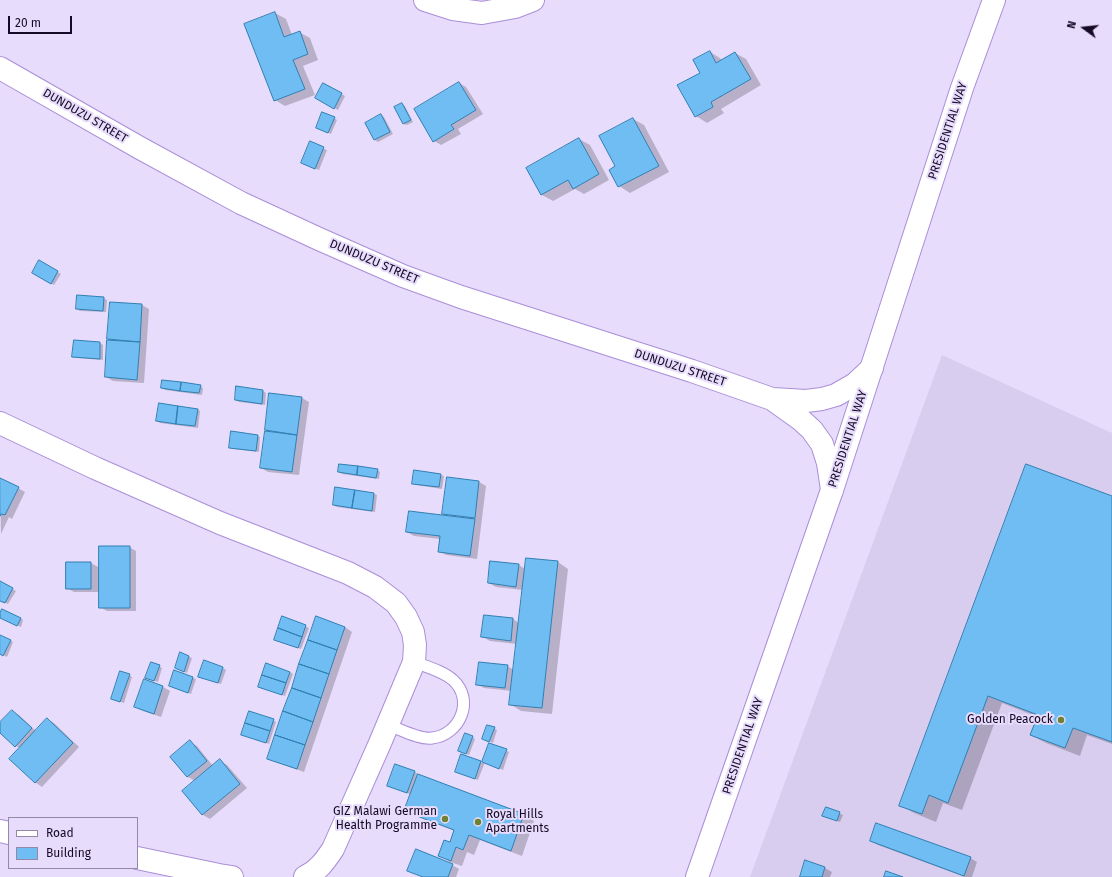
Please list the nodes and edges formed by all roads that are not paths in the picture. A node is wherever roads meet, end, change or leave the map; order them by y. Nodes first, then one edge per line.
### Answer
1 (425, 0) edge
2 (533, 0) edge
3 (994, 0) edge
4 (0, 68) edge
5 (872, 368) junction
6 (772, 399) junction
7 (0, 423) edge
8 (832, 490) junction
9 (414, 662) junction
10 (388, 725) junction
11 (138, 858) edge
12 (232, 877) edge
13 (305, 877) edge
14 (697, 877) edge

1 - 2 street
3 - 5 street, PRESIDENTIAL WAY
4 - 6 street, DUNDUZU STREET
5 - 6 street, DUNDUZU STREET
5 - 8 street, PRESIDENTIAL WAY
6 - 8 street, DUNDUZU STREET
7 - 9 street
8 - 14 street, PRESIDENTIAL WAY
9 - 10 street
9 - 10 lane
10 - 13 street
11 - 12 street

